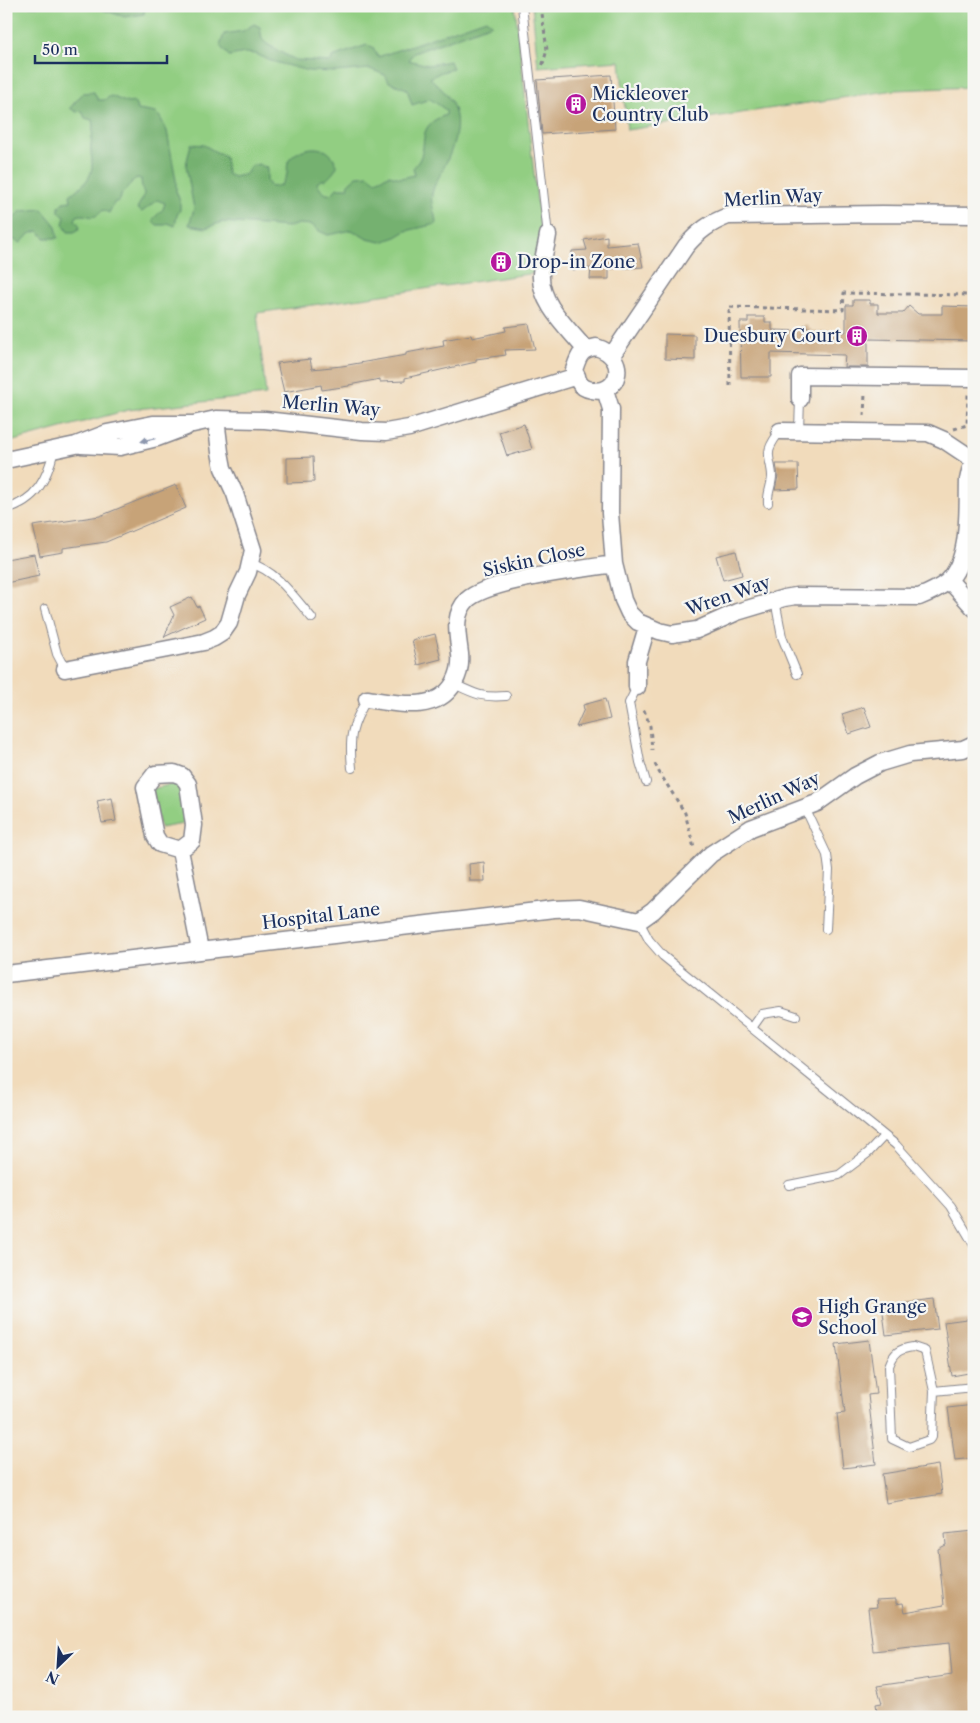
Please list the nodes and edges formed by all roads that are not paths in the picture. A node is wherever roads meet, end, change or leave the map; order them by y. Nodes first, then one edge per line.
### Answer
1 (522, 6) edge
2 (974, 215) edge
3 (548, 235) joint
4 (585, 349) junction
5 (612, 355) junction
6 (576, 376) junction
7 (972, 383) edge
8 (605, 390) junction
9 (800, 399) joint
10 (216, 419) junction
11 (799, 430) junction
12 (780, 431) joint
13 (54, 450) junction
14 (6, 460) edge
15 (974, 460) edge
16 (768, 503) dead end
17 (6, 509) edge
18 (250, 563) junction
19 (614, 564) junction
20 (949, 580) junction
21 (776, 600) junction
22 (974, 608) edge
23 (45, 609) dead end
24 (312, 618) dead end
25 (647, 627) junction
26 (65, 669) joint
27 (797, 674) dead end
28 (454, 684) junction
29 (637, 687) joint
30 (506, 696) dead end
31 (367, 699) joint
32 (974, 744) edge
33 (352, 768) dead end
34 (646, 782) dead end
35 (805, 808) junction
36 (180, 850) junction
37 (639, 921) junction
38 (826, 929) dead end
39 (200, 950) junction
40 (6, 974) edge
41 (796, 1016) dead end
42 (752, 1028) junction
43 (884, 1136) junction
44 (788, 1186) dead end
45 (974, 1245) edge
46 (974, 1387) edge
47 (934, 1391) junction

1 - 3 lane
2 - 5 street, Merlin Way
3 - 4 street
4 - 5 street
4 - 6 street
5 - 8 street
6 - 8 street
6 - 10 street, Merlin Way
7 - 9 street
8 - 19 street, Wren Way
9 - 11 lane
10 - 13 street, Merlin Way
10 - 18 street
11 - 12 street
11 - 15 street
12 - 16 lane
13 - 14 street, Merlin Way
13 - 17 lane
15 - 20 street
18 - 24 lane
18 - 26 street
19 - 25 street, Wren Way
19 - 28 street, Siskin Close
20 - 21 street, Wren Way
20 - 22 street
21 - 25 street, Wren Way
21 - 27 lane
23 - 26 lane
25 - 29 street
28 - 30 lane
28 - 31 street
29 - 34 lane
31 - 33 lane
32 - 35 street, Merlin Way
35 - 37 street, Merlin Way
35 - 38 lane
36 - 36 street
36 - 39 street
37 - 39 street, Hospital Lane
37 - 42 lane
39 - 40 street, Hospital Lane
41 - 42 lane
42 - 43 lane
43 - 44 lane
43 - 45 lane
46 - 47 lane
47 - 47 lane

